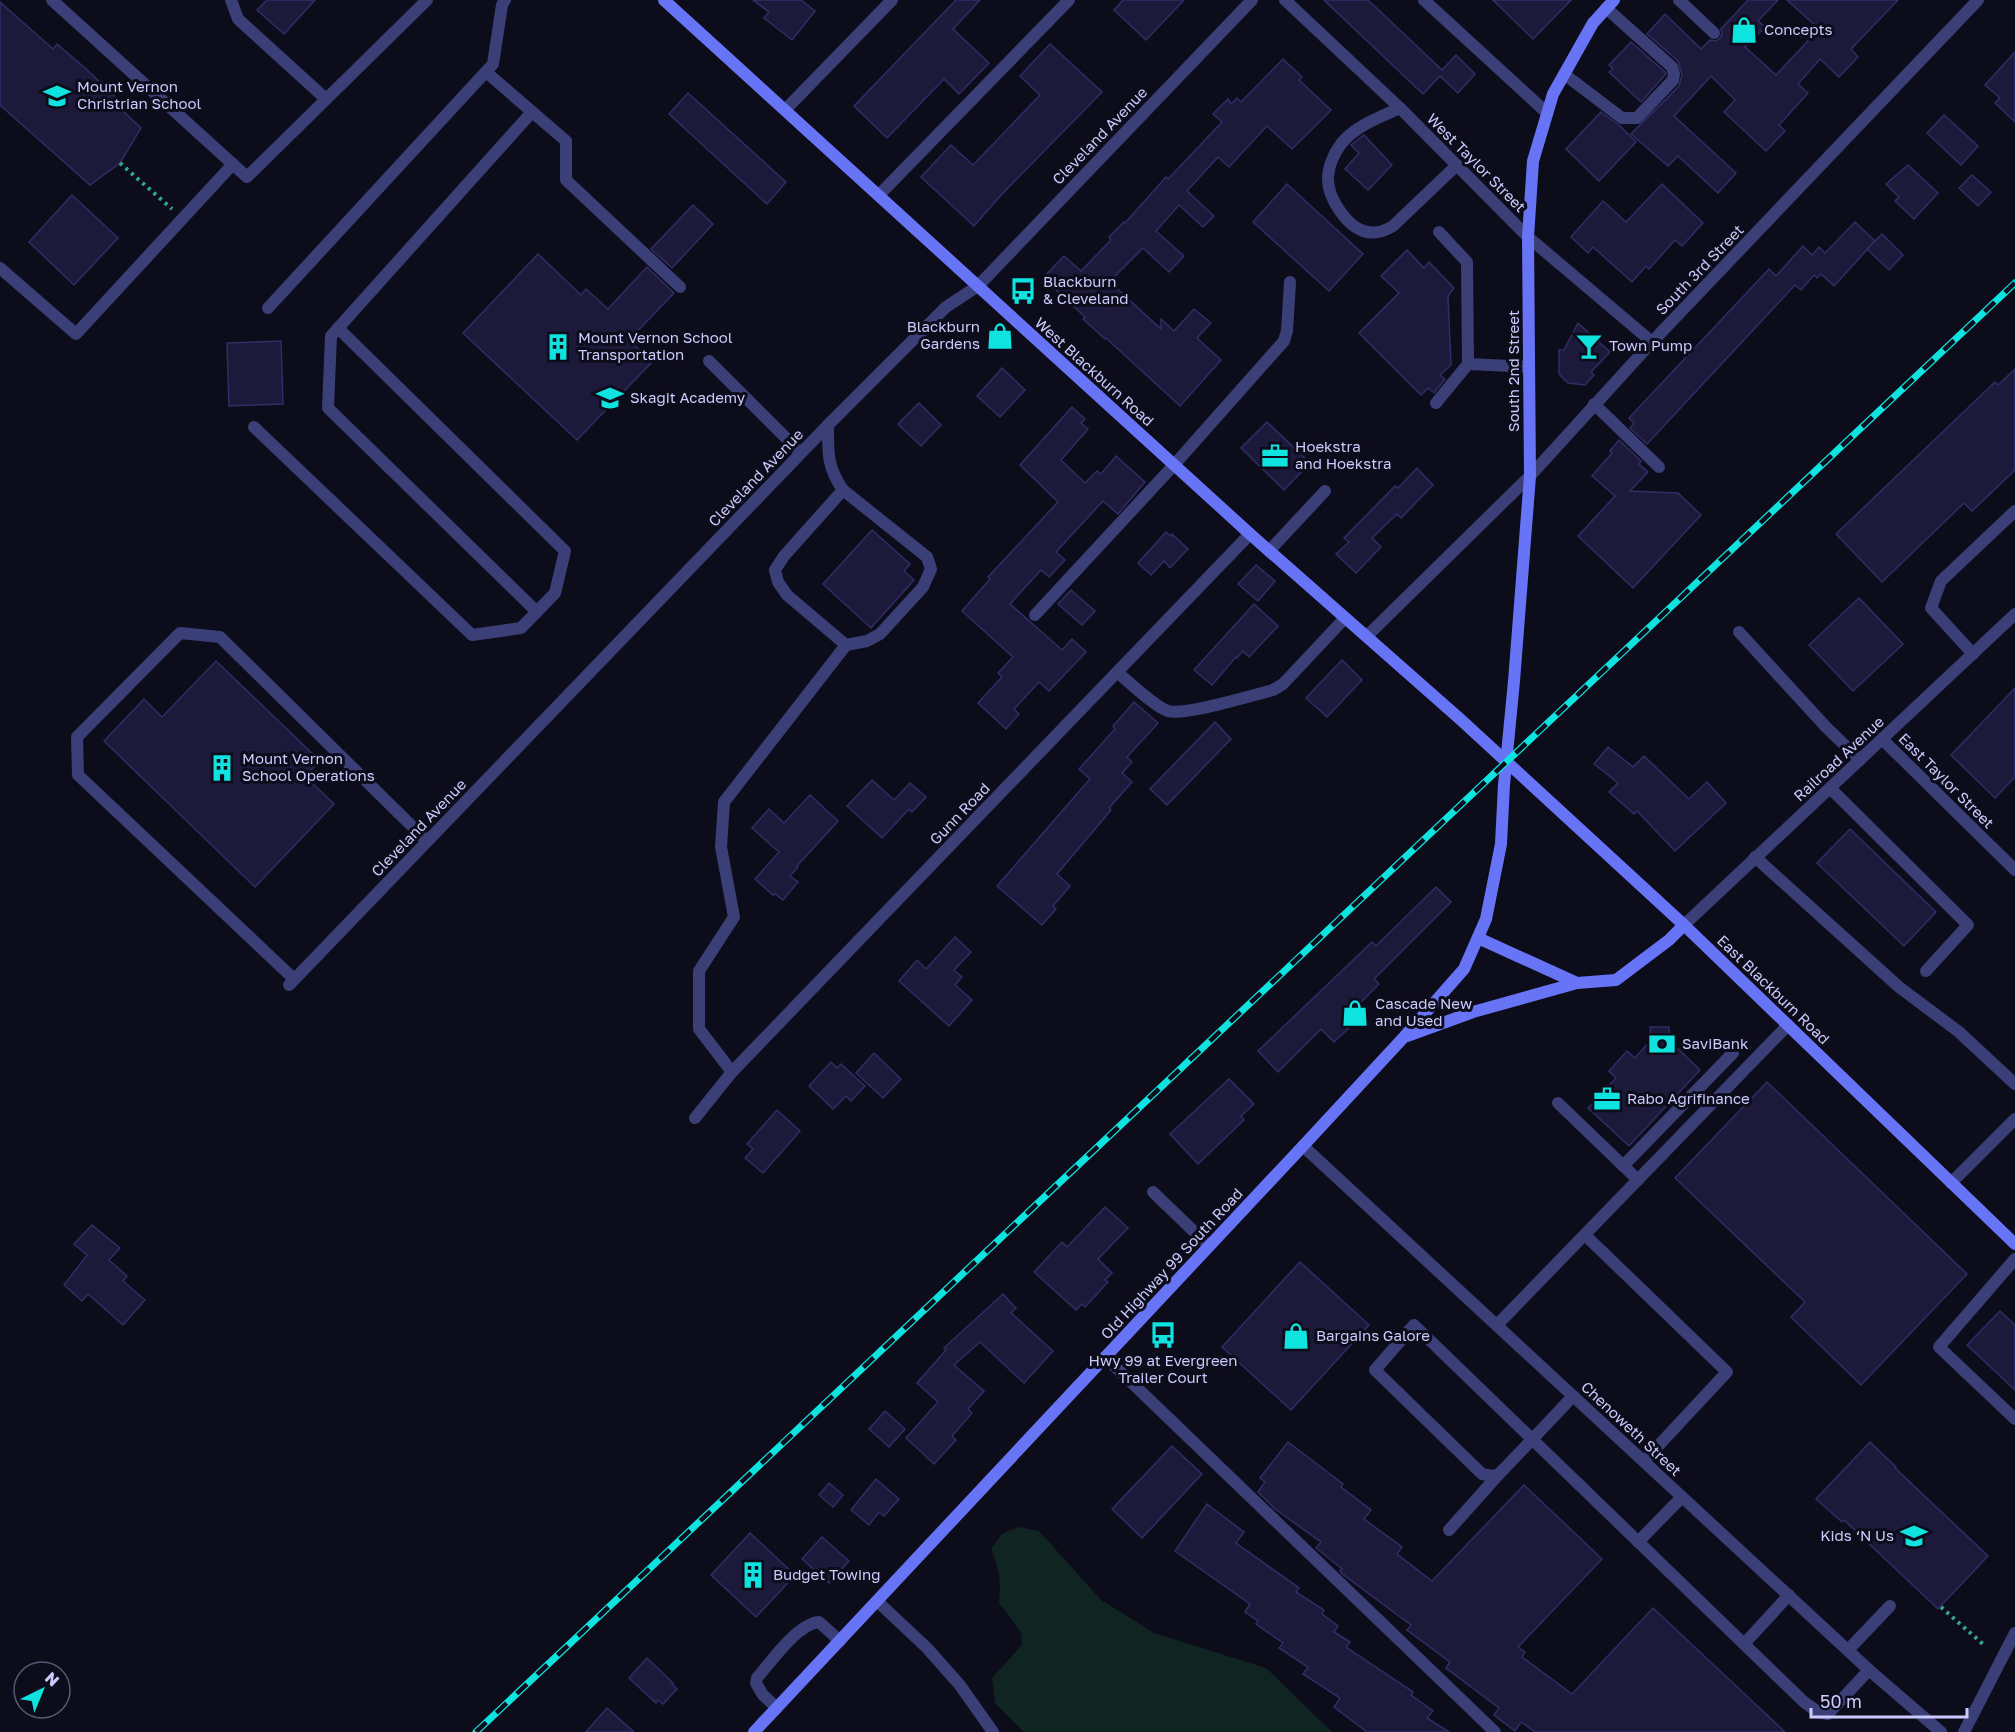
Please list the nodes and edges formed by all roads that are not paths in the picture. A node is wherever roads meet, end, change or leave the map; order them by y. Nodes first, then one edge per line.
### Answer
1 (52, 0) edge
2 (231, 0) edge
3 (427, 0) edge
4 (505, 0) edge
5 (664, 0) edge
6 (892, 0) edge
7 (1069, 0) edge
8 (1252, 0) edge
9 (1285, 0) edge
10 (1424, 0) edge
11 (1679, 0) edge
12 (1978, 0) edge
13 (1612, 2) edge
14 (1714, 33) dead end
15 (486, 72) junction
16 (1564, 74) junction
17 (326, 99) junction
18 (1400, 108) junction
19 (785, 110) junction
20 (532, 112) junction
21 (1547, 113) junction
22 (233, 164) junction
23 (1457, 165) junction
24 (879, 195) junction
25 (1438, 232) dead end
26 (1528, 237) junction
27 (0, 268) edge
28 (1290, 282) dead end
29 (680, 286) dead end
30 (978, 286) junction
31 (268, 308) dead end
32 (338, 328) junction
33 (1652, 342) junction
34 (709, 361) dead end
35 (1468, 364) junction
36 (1529, 367) junction
37 (1436, 403) dead end
38 (1594, 404) junction
39 (828, 425) junction
40 (254, 427) dead end
41 (801, 453) junction
42 (1174, 465) junction
43 (1659, 467) dead end
44 (1530, 476) junction
45 (843, 490) junction
46 (1325, 492) dead end
47 (2015, 511) edge
48 (1250, 534) junction
49 (1269, 551) junction
50 (537, 612) junction
51 (2015, 614) edge
52 (1035, 615) dead end
53 (1345, 618) junction
54 (1739, 632) dead end
55 (1366, 636) junction
56 (846, 645) junction
57 (1973, 654) junction
58 (1117, 672) junction
59 (1882, 739) junction
60 (1860, 760) junction
61 (1506, 762) junction
62 (1830, 788) junction
63 (427, 842) junction
64 (1755, 857) junction
65 (2015, 870) edge
66 (1684, 925) junction
67 (1478, 938) junction
68 (1926, 971) dead end
69 (1577, 983) junction
70 (1788, 1025) junction
71 (1404, 1037) junction
72 (1733, 1053) dead end
73 (732, 1072) junction
74 (2015, 1084) edge
75 (1558, 1103) dead end
76 (695, 1118) dead end
77 (2015, 1119) edge
78 (1303, 1146) junction
79 (1623, 1166) junction
80 (1638, 1180) junction
81 (1952, 1183) junction
82 (1153, 1192) dead end
83 (1585, 1235) junction
84 (2015, 1244) edge
85 (1209, 1246) junction
86 (2015, 1259) edge
87 (1497, 1325) junction
88 (1105, 1357) junction
89 (1573, 1396) junction
90 (2015, 1419) edge
91 (1532, 1440) junction
92 (1644, 1461) junction
93 (1499, 1474) junction
94 (1682, 1497) junction
95 (1449, 1530) dead end
96 (1638, 1542) junction
97 (1789, 1595) junction
98 (877, 1601) junction
99 (1890, 1606) dead end
100 (2015, 1633) edge
101 (840, 1641) junction
102 (1744, 1644) junction
103 (1848, 1650) junction
104 (1869, 1670) junction
105 (777, 1708) junction
106 (754, 1732) edge
107 (993, 1732) edge
108 (1495, 1732) edge
109 (1941, 1732) edge
110 (1965, 1732) edge

1 - 22 street
2 - 17 street
3 - 17 street
4 - 15 street
5 - 19 street, West Blackburn Road
6 - 19 street
7 - 24 street
8 - 30 street, Cleveland Avenue
9 - 18 street, West Taylor Street
10 - 21 street
11 - 14 street
12 - 33 street, South 3rd Street
13 - 16 street, South 2nd Street
13 - 16 street
15 - 20 street
15 - 31 street
16 - 21 street, South 2nd Street
17 - 22 street
18 - 23 street, West Taylor Street
18 - 23 street
19 - 24 street, West Blackburn Road
20 - 29 street
20 - 32 street
21 - 26 street, South 2nd Street
22 - 27 street
23 - 26 street, West Taylor Street
24 - 30 street, West Blackburn Road
25 - 35 street
26 - 33 street, West Taylor Street
26 - 36 street, South 2nd Street
28 - 42 street
30 - 39 street, Cleveland Avenue
30 - 42 street, West Blackburn Road
32 - 50 street
32 - 50 street
33 - 38 street, South 3rd Street
34 - 41 street
35 - 36 street
35 - 37 street
36 - 44 street, South 2nd Street
38 - 43 street
38 - 44 street, South 3rd Street
39 - 41 street, Cleveland Avenue
39 - 45 street
40 - 50 street
41 - 63 street, Cleveland Avenue
42 - 48 street, West Blackburn Road
42 - 52 street
44 - 55 street, South 3rd Street
44 - 61 street, South 2nd Street
45 - 56 street
45 - 56 street
46 - 49 street
47 - 57 street
48 - 49 street, West Blackburn Road
48 - 58 street, Gunn Road
49 - 53 street, West Blackburn Road
51 - 57 street, Railroad Avenue
53 - 55 street, West Blackburn Road
53 - 58 street
54 - 60 street
55 - 61 street, West Blackburn Road
56 - 73 street
57 - 59 street, Railroad Avenue
58 - 73 street, Gunn Road
59 - 60 street, Railroad Avenue
59 - 65 street, East Taylor Street
60 - 62 street, Railroad Avenue
61 - 66 street, East Blackburn Road
61 - 67 street, Old Highway 99 South Road
62 - 64 street, Railroad Avenue
62 - 68 street
63 - 63 street, Cleveland Avenue
64 - 66 street, Railroad Avenue
64 - 74 street
66 - 69 street
66 - 70 street, East Blackburn Road
67 - 69 street
67 - 71 street, Old Highway 99 South Road
69 - 71 street
70 - 80 street
70 - 81 street, East Blackburn Road
71 - 78 street, Old Highway 99 South Road
72 - 79 street
73 - 76 street, Gunn Road
75 - 79 street
77 - 81 street
78 - 85 street, Old Highway 99 South Road
78 - 87 street, Chenoweth Street
79 - 80 street
80 - 83 street
81 - 84 street, East Blackburn Road
82 - 85 street
83 - 87 street
83 - 92 street
85 - 88 street, Old Highway 99 South Road
86 - 90 street
87 - 89 street, Chenoweth Street
88 - 98 street, Old Highway 99 South Road
88 - 108 street
89 - 91 street
89 - 92 street, Chenoweth Street
91 - 93 street
91 - 93 street
91 - 96 street
92 - 94 street, Chenoweth Street
93 - 95 street
94 - 96 street
94 - 97 street, Chenoweth Street
96 - 102 street
97 - 102 street
97 - 103 street, Chenoweth Street
98 - 101 street, Old Highway 99 South Road
98 - 107 street
99 - 103 street
100 - 110 street
101 - 105 street, Old Highway 99 South Road
101 - 105 street
102 - 104 street
103 - 104 street, Chenoweth Street
104 - 109 street, Chenoweth Street
105 - 106 street, Old Highway 99 South Road

